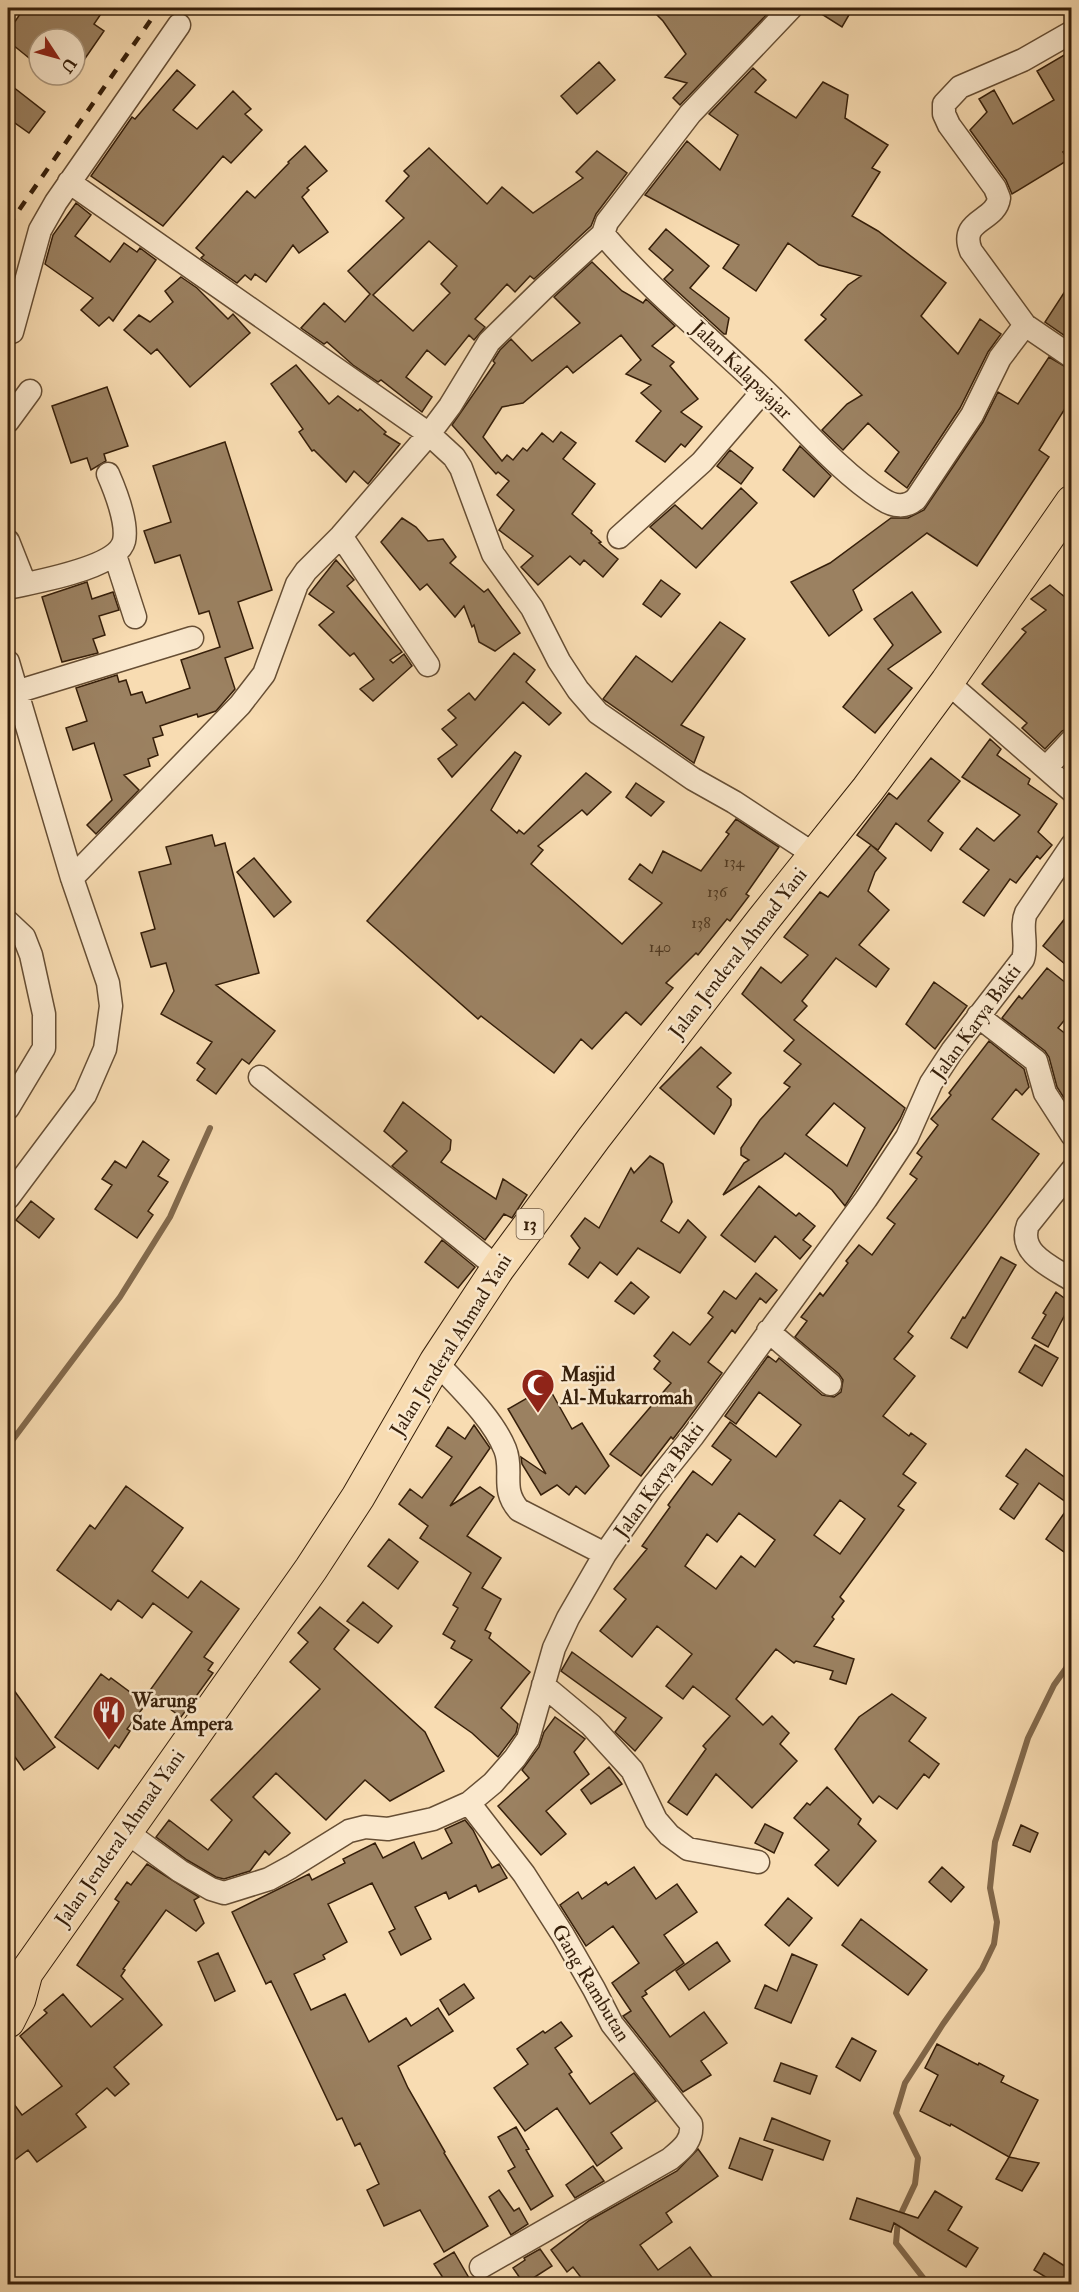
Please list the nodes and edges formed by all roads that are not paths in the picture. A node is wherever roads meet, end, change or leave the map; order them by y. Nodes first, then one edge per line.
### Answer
1 (790, 8) edge
2 (179, 25) dead end
3 (1071, 32) edge
4 (69, 182) junction
5 (603, 234) junction
6 (1025, 325) junction
7 (12, 332) dead end
8 (1071, 357) edge
9 (764, 390) junction
10 (30, 391) dead end
11 (8, 421) edge
12 (429, 434) junction
13 (108, 474) dead end
14 (1071, 502) edge
15 (341, 536) junction
16 (619, 537) dead end
17 (8, 541) edge
18 (115, 555) junction
19 (16, 586) edge
20 (135, 617) dead end
21 (192, 638) dead end
22 (8, 663) edge
23 (428, 665) dead end
24 (947, 682) junction
25 (16, 692) junction
26 (1071, 740) edge
27 (1046, 768) junction
28 (1071, 791) edge
29 (1071, 845) edge
30 (815, 855) junction
31 (72, 878) junction
32 (8, 922) edge
33 (978, 1016) junction
34 (260, 1077) dead end
35 (8, 1108) edge
36 (1071, 1135) edge
37 (1071, 1170) edge
38 (8, 1198) edge
39 (498, 1268) junction
40 (1071, 1280) edge
41 (768, 1331) junction
42 (436, 1362) junction
43 (830, 1384) dead end
44 (605, 1554) junction
45 (543, 1684) junction
46 (469, 1803) junction
47 (125, 1831) junction
48 (758, 1862) dead end
49 (16, 1978) edge
50 (8, 2020) edge
51 (481, 2267) dead end

1 - 5 street
2 - 4 street
3 - 6 street
4 - 7 street
4 - 12 street
5 - 9 street, Jalan Kalapajajar
5 - 12 street
6 - 8 street
6 - 9 street, Jalan Kalapajajar
9 - 16 street
10 - 11 street
12 - 15 street
12 - 30 street
13 - 18 street
14 - 24 highway, Jalan Jenderal Ahmad Yani / 13
15 - 23 street
15 - 31 street
17 - 19 street
18 - 19 street
18 - 20 street
21 - 25 street
22 - 25 street
24 - 27 street
24 - 30 highway, Jalan Jenderal Ahmad Yani / 13
25 - 31 street
26 - 27 street
27 - 28 street
29 - 33 street, Jalan Karya Bakti
30 - 39 highway, Jalan Jenderal Ahmad Yani / 13
31 - 38 street
32 - 35 street
33 - 36 street
33 - 41 street, Jalan Karya Bakti
34 - 39 street
37 - 40 street
39 - 42 highway, Jalan Jenderal Ahmad Yani / 13
41 - 43 street
41 - 44 street, Jalan Karya Bakti
42 - 44 street
42 - 47 highway, Jalan Jenderal Ahmad Yani / 13
44 - 45 street, Jalan Karya Bakti
45 - 46 street, Jalan Karya Bakti
45 - 48 street
46 - 47 street, Jalan Karya Bakti
46 - 51 street, Gang Rambutan
47 - 49 highway, Jalan Jenderal Ahmad Yani / 13
49 - 50 highway, Jalan Jenderal Ahmad Yani / 13

